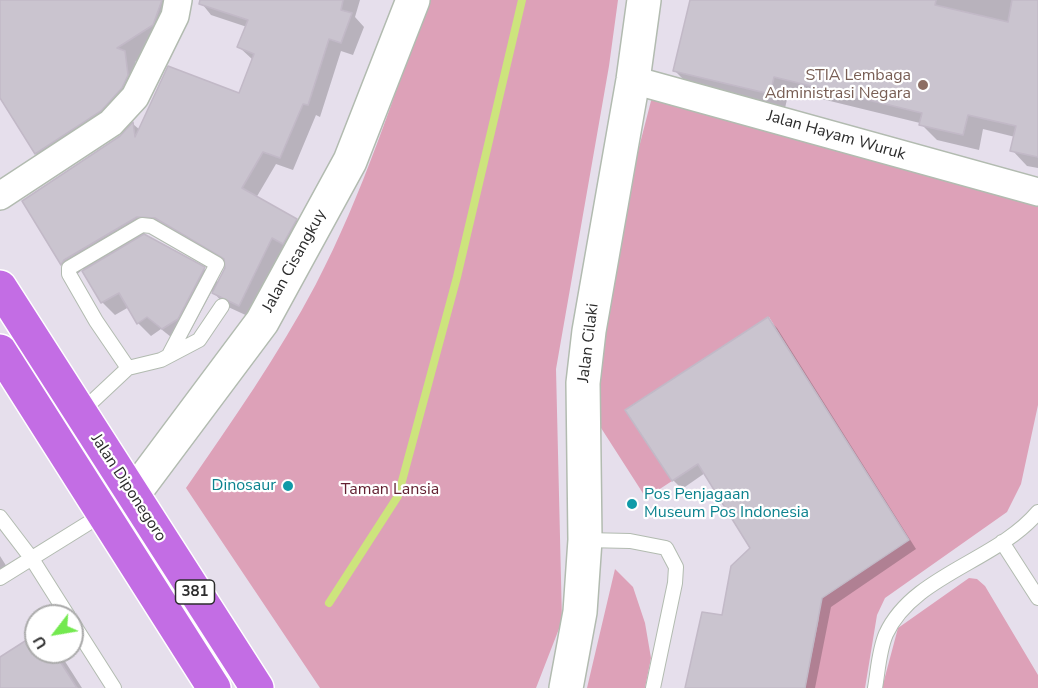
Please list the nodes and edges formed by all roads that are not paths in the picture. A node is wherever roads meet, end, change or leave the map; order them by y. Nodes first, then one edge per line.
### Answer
1 (178, 0) edge
2 (413, 0) edge
3 (644, 0) edge
4 (633, 80) junction
5 (1038, 192) edge
6 (0, 196) edge
7 (0, 286) edge
8 (222, 306) dead end
9 (0, 351) edge
10 (169, 355) junction
11 (128, 368) junction
12 (80, 413) junction
13 (132, 496) junction
14 (1038, 512) edge
15 (103, 514) junction
16 (0, 517) edge
17 (585, 540) junction
18 (1002, 542) junction
19 (32, 559) junction
20 (0, 578) edge
21 (1038, 598) edge
22 (60, 604) edge
23 (84, 641) edge
24 (114, 688) edge
25 (214, 688) edge
26 (257, 688) edge
27 (566, 688) edge
28 (653, 688) edge
29 (874, 688) edge

1 - 6 street
2 - 13 street, Jalan Cisangkuy
3 - 4 street, Jalan Cilaki
4 - 5 street, Jalan Hayam Wuruk
4 - 17 street, Jalan Cilaki
7 - 12 main road, Jalan Diponegoro / 381
8 - 10 lane
9 - 15 main road, Jalan Diponegoro / 381
10 - 11 lane
10 - 11 lane
11 - 12 lane
12 - 13 main road, Jalan Diponegoro / 381
13 - 26 main road, Jalan Diponegoro / 381
14 - 18 lane
15 - 19 lane
15 - 25 main road, Jalan Diponegoro / 381
16 - 19 lane
17 - 27 street, Jalan Cilaki
17 - 28 lane
18 - 21 lane
18 - 29 lane
19 - 20 lane
19 - 22 lane
23 - 24 lane

